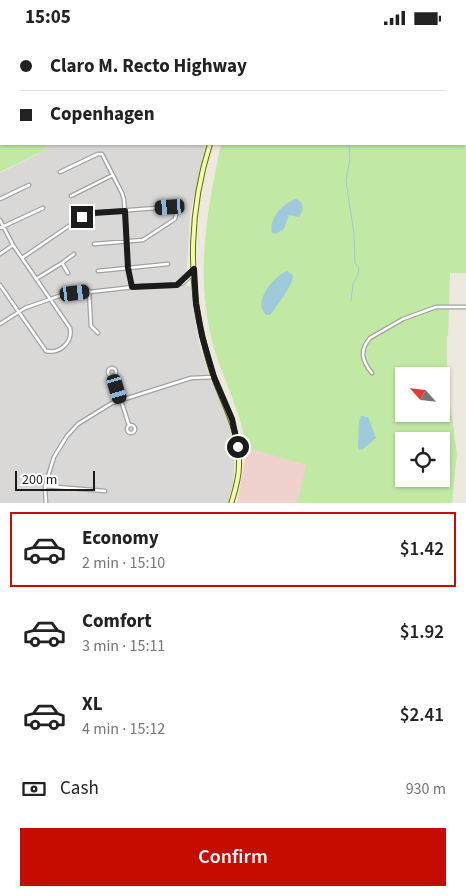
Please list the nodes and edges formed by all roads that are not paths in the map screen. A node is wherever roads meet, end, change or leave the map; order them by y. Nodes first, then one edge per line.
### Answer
1 (210, 145) edge
2 (60, 172) dead end
3 (113, 175) junction
4 (29, 185) dead end
5 (71, 196) dead end
6 (0, 199) edge
7 (43, 208) dead end
8 (125, 211) junction
9 (0, 220) edge
10 (2, 227) edge
11 (126, 243) junction
12 (13, 245) junction
13 (94, 245) dead end
14 (0, 254) edge
15 (74, 255) dead end
16 (22, 258) junction
17 (62, 263) junction
18 (168, 264) dead end
19 (128, 268) junction
20 (98, 271) dead end
21 (194, 271) junction
22 (68, 273) dead end
23 (36, 279) junction
24 (0, 285) edge
25 (132, 287) junction
26 (89, 291) junction
27 (48, 299) junction
28 (466, 307) edge
29 (18, 312) junction
30 (0, 324) edge
31 (98, 333) dead end
32 (372, 373) dead end
33 (113, 376) dead end
34 (214, 377) junction
35 (121, 401) junction
36 (129, 425) dead end
37 (45, 485) junction
38 (105, 491) dead end
39 (46, 503) edge
40 (232, 503) edge

1 - 21 main road
2 - 3 street
3 - 5 street
3 - 8 street
4 - 6 street
7 - 10 street
8 - 11 street
8 - 11 street
8 - 16 street
9 - 10 street
10 - 12 street
11 - 13 street
11 - 19 street
12 - 14 street
12 - 16 street
15 - 17 street
16 - 23 street
17 - 22 street
17 - 23 street
18 - 19 street
19 - 20 street
19 - 25 street
21 - 25 street
21 - 34 main road
23 - 27 street
24 - 29 street
25 - 26 street
26 - 27 street
26 - 31 street
27 - 29 street
27 - 29 street
28 - 32 street
29 - 30 street
33 - 35 street
34 - 35 street
34 - 40 main road
35 - 36 street
35 - 37 street
37 - 38 street
37 - 39 street

